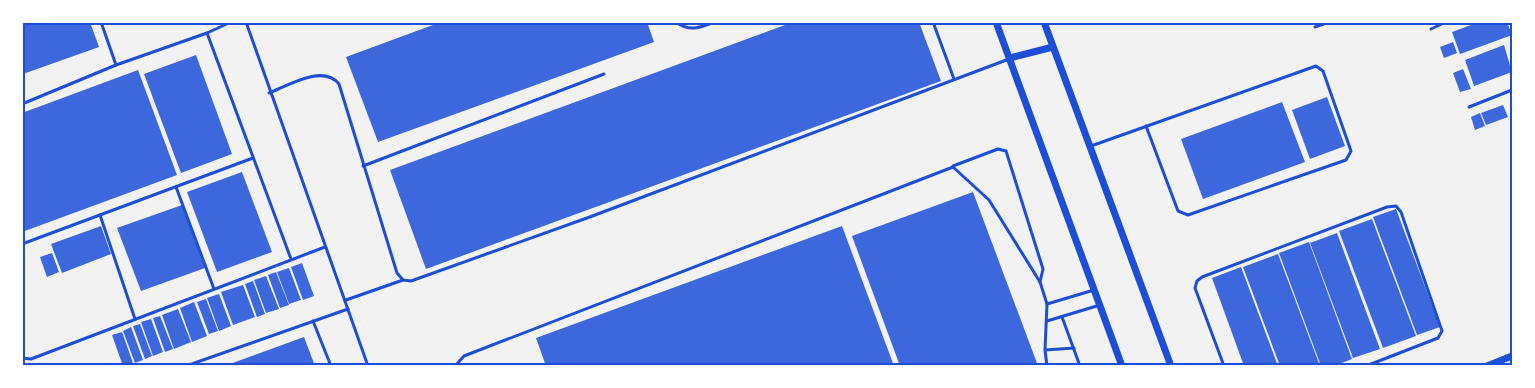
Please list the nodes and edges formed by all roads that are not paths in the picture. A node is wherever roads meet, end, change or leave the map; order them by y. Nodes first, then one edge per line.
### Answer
1 (101, 22) edge
2 (231, 22) edge
3 (246, 22) edge
4 (676, 22) edge
5 (714, 22) edge
6 (933, 22) edge
7 (996, 22) edge
8 (1044, 22) edge
9 (1329, 22) edge
10 (1446, 22) edge
11 (1315, 27) dead end
12 (1431, 29) dead end
13 (207, 33) junction
14 (1053, 47) junction
15 (1010, 58) junction
16 (116, 65) junction
17 (604, 74) dead end
18 (954, 79) junction
19 (1512, 90) edge
20 (269, 93) junction
21 (22, 104) edge
22 (1469, 107) dead end
23 (1146, 126) junction
24 (1090, 146) junction
25 (253, 158) junction
26 (363, 166) junction
27 (953, 167) junction
28 (176, 187) junction
29 (100, 215) junction
30 (22, 244) edge
31 (325, 247) junction
32 (291, 259) junction
33 (403, 280) junction
34 (1040, 282) junction
35 (214, 289) junction
36 (1094, 290) junction
37 (346, 300) junction
38 (1047, 304) junction
39 (1100, 305) junction
40 (348, 309) junction
41 (1062, 317) junction
42 (135, 319) junction
43 (313, 321) junction
44 (1048, 321) junction
45 (1074, 348) junction
46 (1045, 350) junction
47 (1512, 356) edge
48 (22, 358) edge
49 (186, 366) edge
50 (330, 366) edge
51 (368, 366) edge
52 (455, 366) edge
53 (1047, 366) edge
54 (1080, 366) edge
55 (1122, 366) edge
56 (1171, 366) edge
57 (1224, 366) edge
58 (1366, 366) edge
59 (1488, 366) edge

1 - 16 lane
2 - 13 lane
3 - 20 lane
4 - 5 lane
6 - 18 lane
7 - 15 street
8 - 14 street
9 - 11 lane
10 - 12 lane
13 - 16 lane
13 - 25 lane
14 - 15 street
14 - 24 street
15 - 18 lane
15 - 36 street
16 - 21 lane
17 - 26 lane
18 - 33 lane
19 - 22 lane
20 - 26 lane
20 - 31 lane
23 - 23 lane
23 - 24 lane
24 - 56 street
25 - 28 lane
25 - 32 lane
26 - 33 lane
27 - 34 lane
27 - 34 lane
27 - 52 lane
28 - 29 lane
28 - 35 lane
29 - 30 lane
29 - 42 lane
31 - 32 lane
31 - 37 lane
32 - 35 lane
33 - 37 lane
34 - 38 lane
35 - 42 lane
36 - 38 lane
36 - 39 street
37 - 40 lane
38 - 44 lane
39 - 41 lane
39 - 55 street
40 - 43 lane
40 - 51 lane
41 - 44 lane
41 - 45 lane
42 - 48 lane
43 - 49 lane
43 - 50 lane
44 - 46 lane
45 - 46 lane
45 - 54 lane
46 - 53 lane
47 - 59 street
57 - 58 lane

